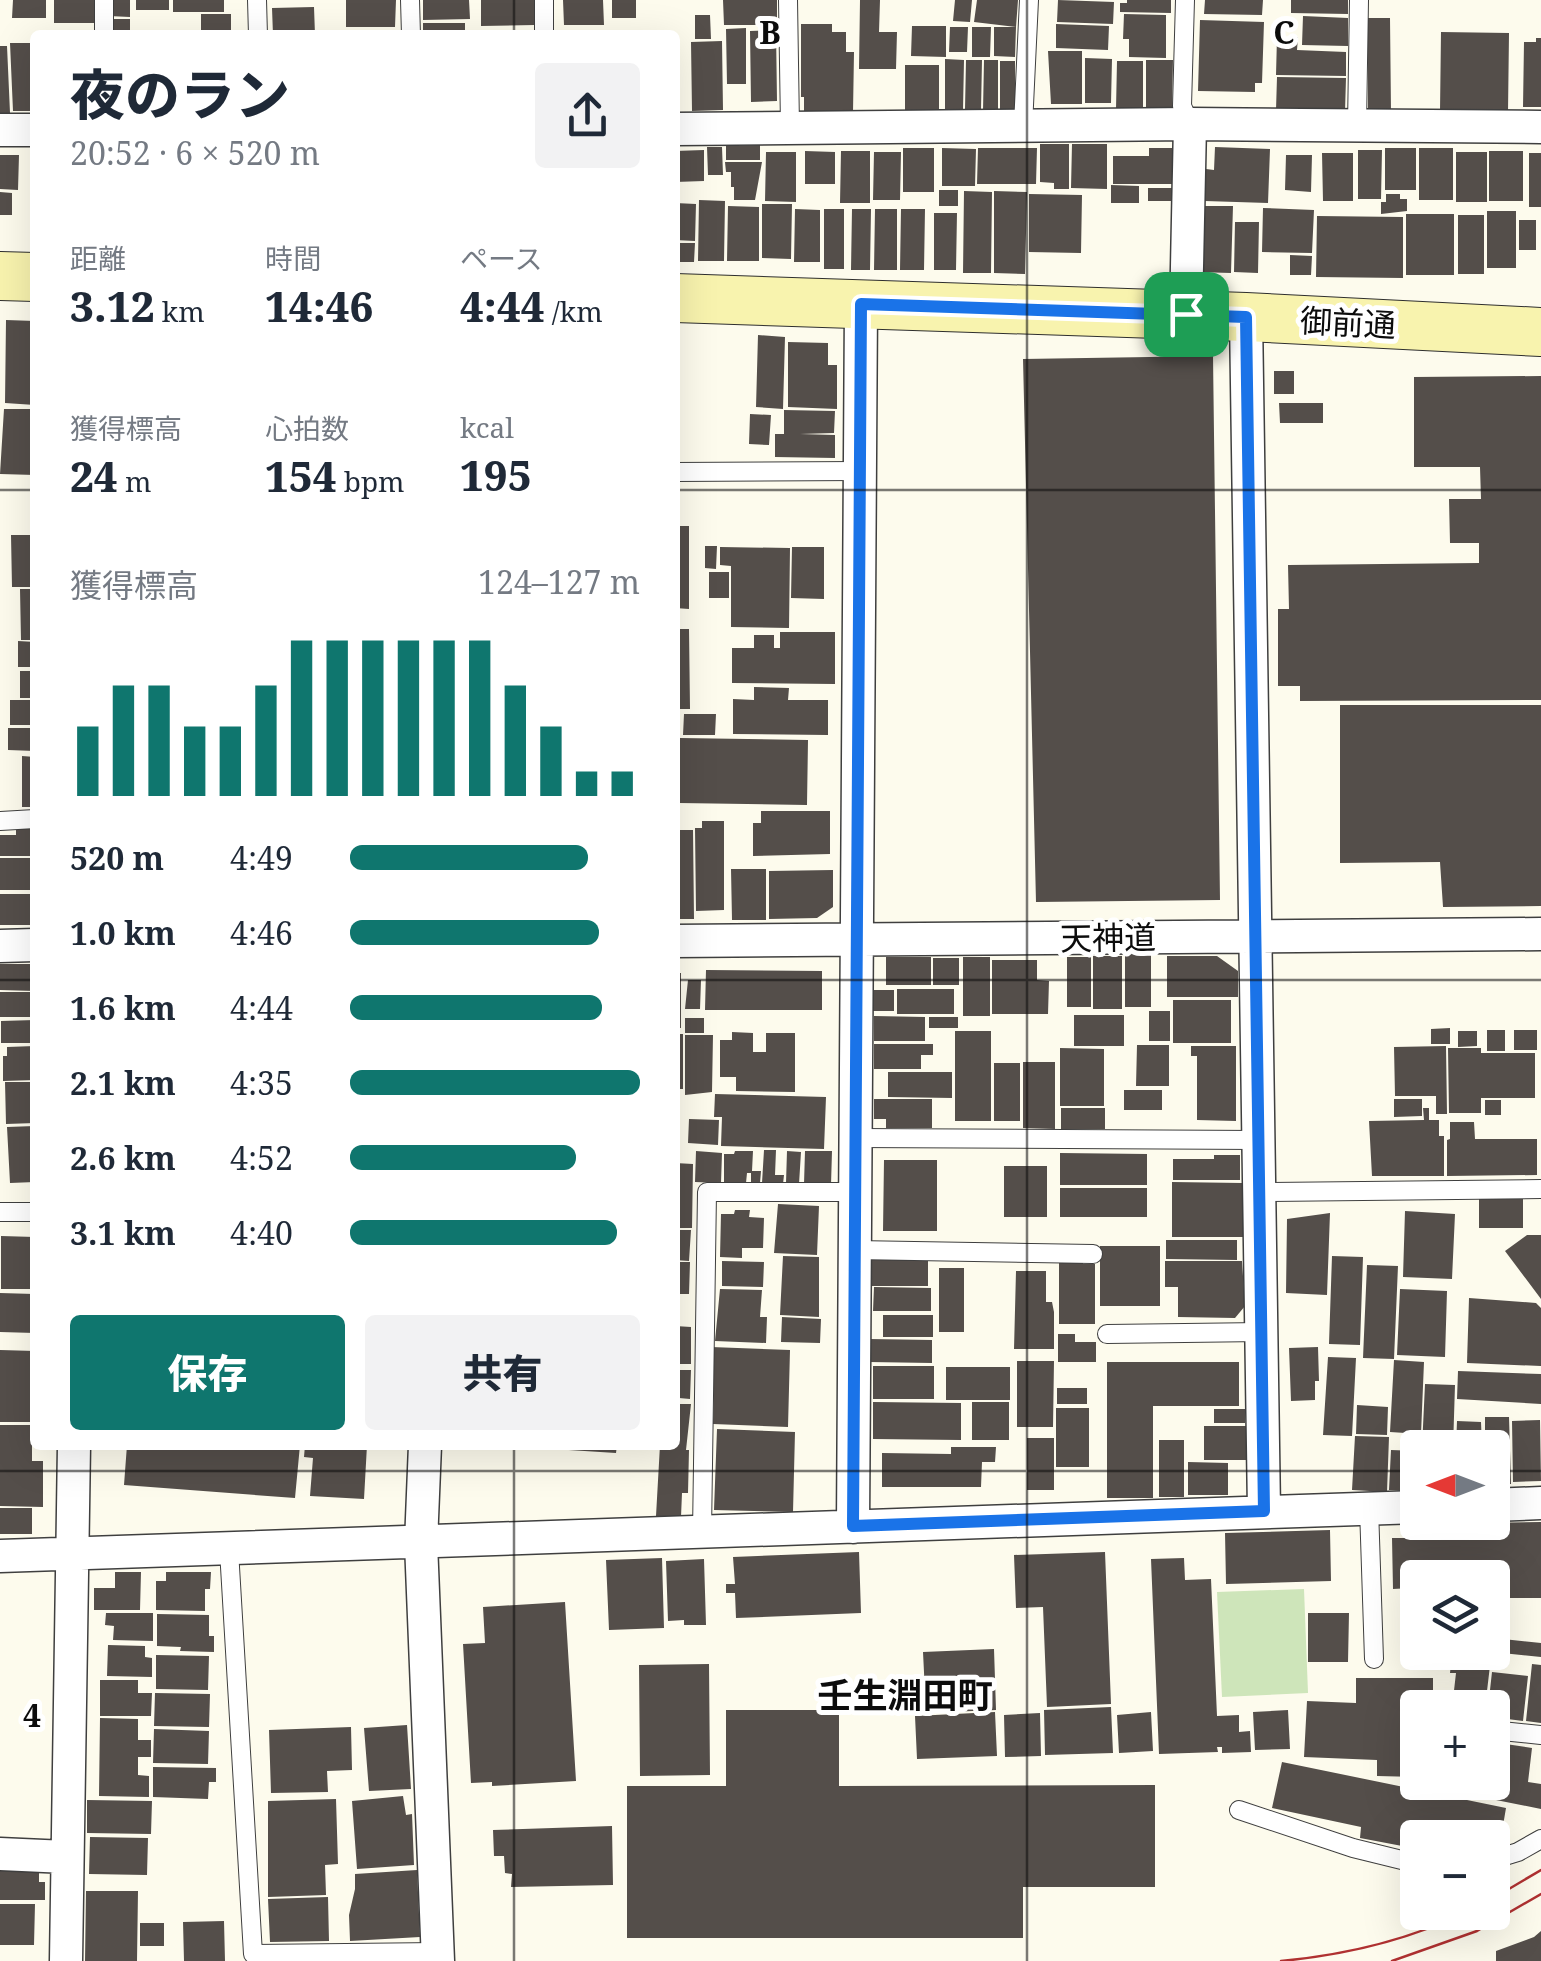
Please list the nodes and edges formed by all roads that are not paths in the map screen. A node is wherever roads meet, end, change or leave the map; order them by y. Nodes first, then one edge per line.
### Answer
1 (104, 0) edge
2 (257, 0) edge
3 (410, 0) edge
4 (544, 0) edge
5 (788, 0) edge
6 (1029, 0) edge
7 (1186, 0) edge
8 (1359, 0) edge
9 (104, 30) edge
10 (258, 30) edge
11 (411, 30) edge
12 (544, 30) edge
13 (1190, 124) junction
14 (790, 126) junction
15 (1023, 126) junction
16 (1357, 126) junction
17 (1541, 127) edge
18 (680, 129) edge
19 (0, 130) edge
20 (30, 130) edge
21 (0, 276) edge
22 (30, 277) edge
23 (680, 298) edge
24 (861, 304) junction
25 (1186, 314) junction
26 (1246, 317) junction
27 (1541, 332) edge
28 (680, 472) edge
29 (859, 472) junction
30 (30, 819) edge
31 (0, 820) edge
32 (1541, 934) edge
33 (1255, 935) junction
34 (680, 941) edge
35 (856, 942) junction
36 (0, 946) edge
37 (30, 946) edge
38 (855, 1138) junction
39 (1259, 1140) junction
40 (1541, 1189) edge
41 (855, 1192) junction
42 (1260, 1192) junction
43 (0, 1212) edge
44 (30, 1212) edge
45 (854, 1250) junction
46 (1094, 1254) dead end
47 (1262, 1332) junction
48 (1107, 1334) dead end
49 (74, 1450) edge
50 (425, 1450) edge
51 (1541, 1503) edge
52 (1510, 1504) edge
53 (1400, 1507) edge
54 (1369, 1508) junction
55 (1264, 1511) junction
56 (853, 1526) junction
57 (702, 1532) junction
58 (421, 1543) junction
59 (228, 1550) junction
60 (0, 1556) edge
61 (72, 1556) junction
62 (1374, 1658) dead end
63 (1510, 1732) edge
64 (1541, 1735) edge
65 (1239, 1810) dead end
66 (1541, 1840) edge
67 (0, 1854) edge
68 (1510, 1854) edge
69 (66, 1858) junction
70 (1400, 1860) edge
71 (438, 1956) edge
72 (66, 1961) edge

1 - 9 lane
2 - 10 lane
3 - 11 lane
4 - 12 lane
5 - 14 lane
6 - 15 lane
7 - 13 lane
8 - 16 lane
13 - 15 street
13 - 16 street
13 - 25 street
14 - 15 street
14 - 18 street
16 - 17 street
19 - 20 street
21 - 22 street
23 - 24 street, 御前通
24 - 25 street, 御前通
24 - 29 street
25 - 26 street, 御前通
26 - 27 street, 御前通
26 - 33 street
28 - 29 lane
29 - 35 street
30 - 31 lane
32 - 33 street, 天神道
33 - 35 street, 天神道
33 - 39 street
34 - 35 street, 天神道
35 - 38 street
36 - 37 street
38 - 39 lane
38 - 41 street
39 - 42 street
40 - 42 lane
41 - 45 street
41 - 57 lane
42 - 47 street
43 - 44 lane
45 - 46 lane
45 - 56 street
47 - 48 lane
47 - 55 street
49 - 61 street
50 - 58 street
51 - 52 street
53 - 54 street
54 - 55 street
54 - 62 lane
55 - 56 street
56 - 57 street
57 - 58 street
58 - 59 street
58 - 71 street
59 - 61 street
59 - 71 lane
60 - 61 street
61 - 69 street
63 - 64 lane
65 - 70 lane
66 - 68 lane
67 - 69 street
69 - 72 street

